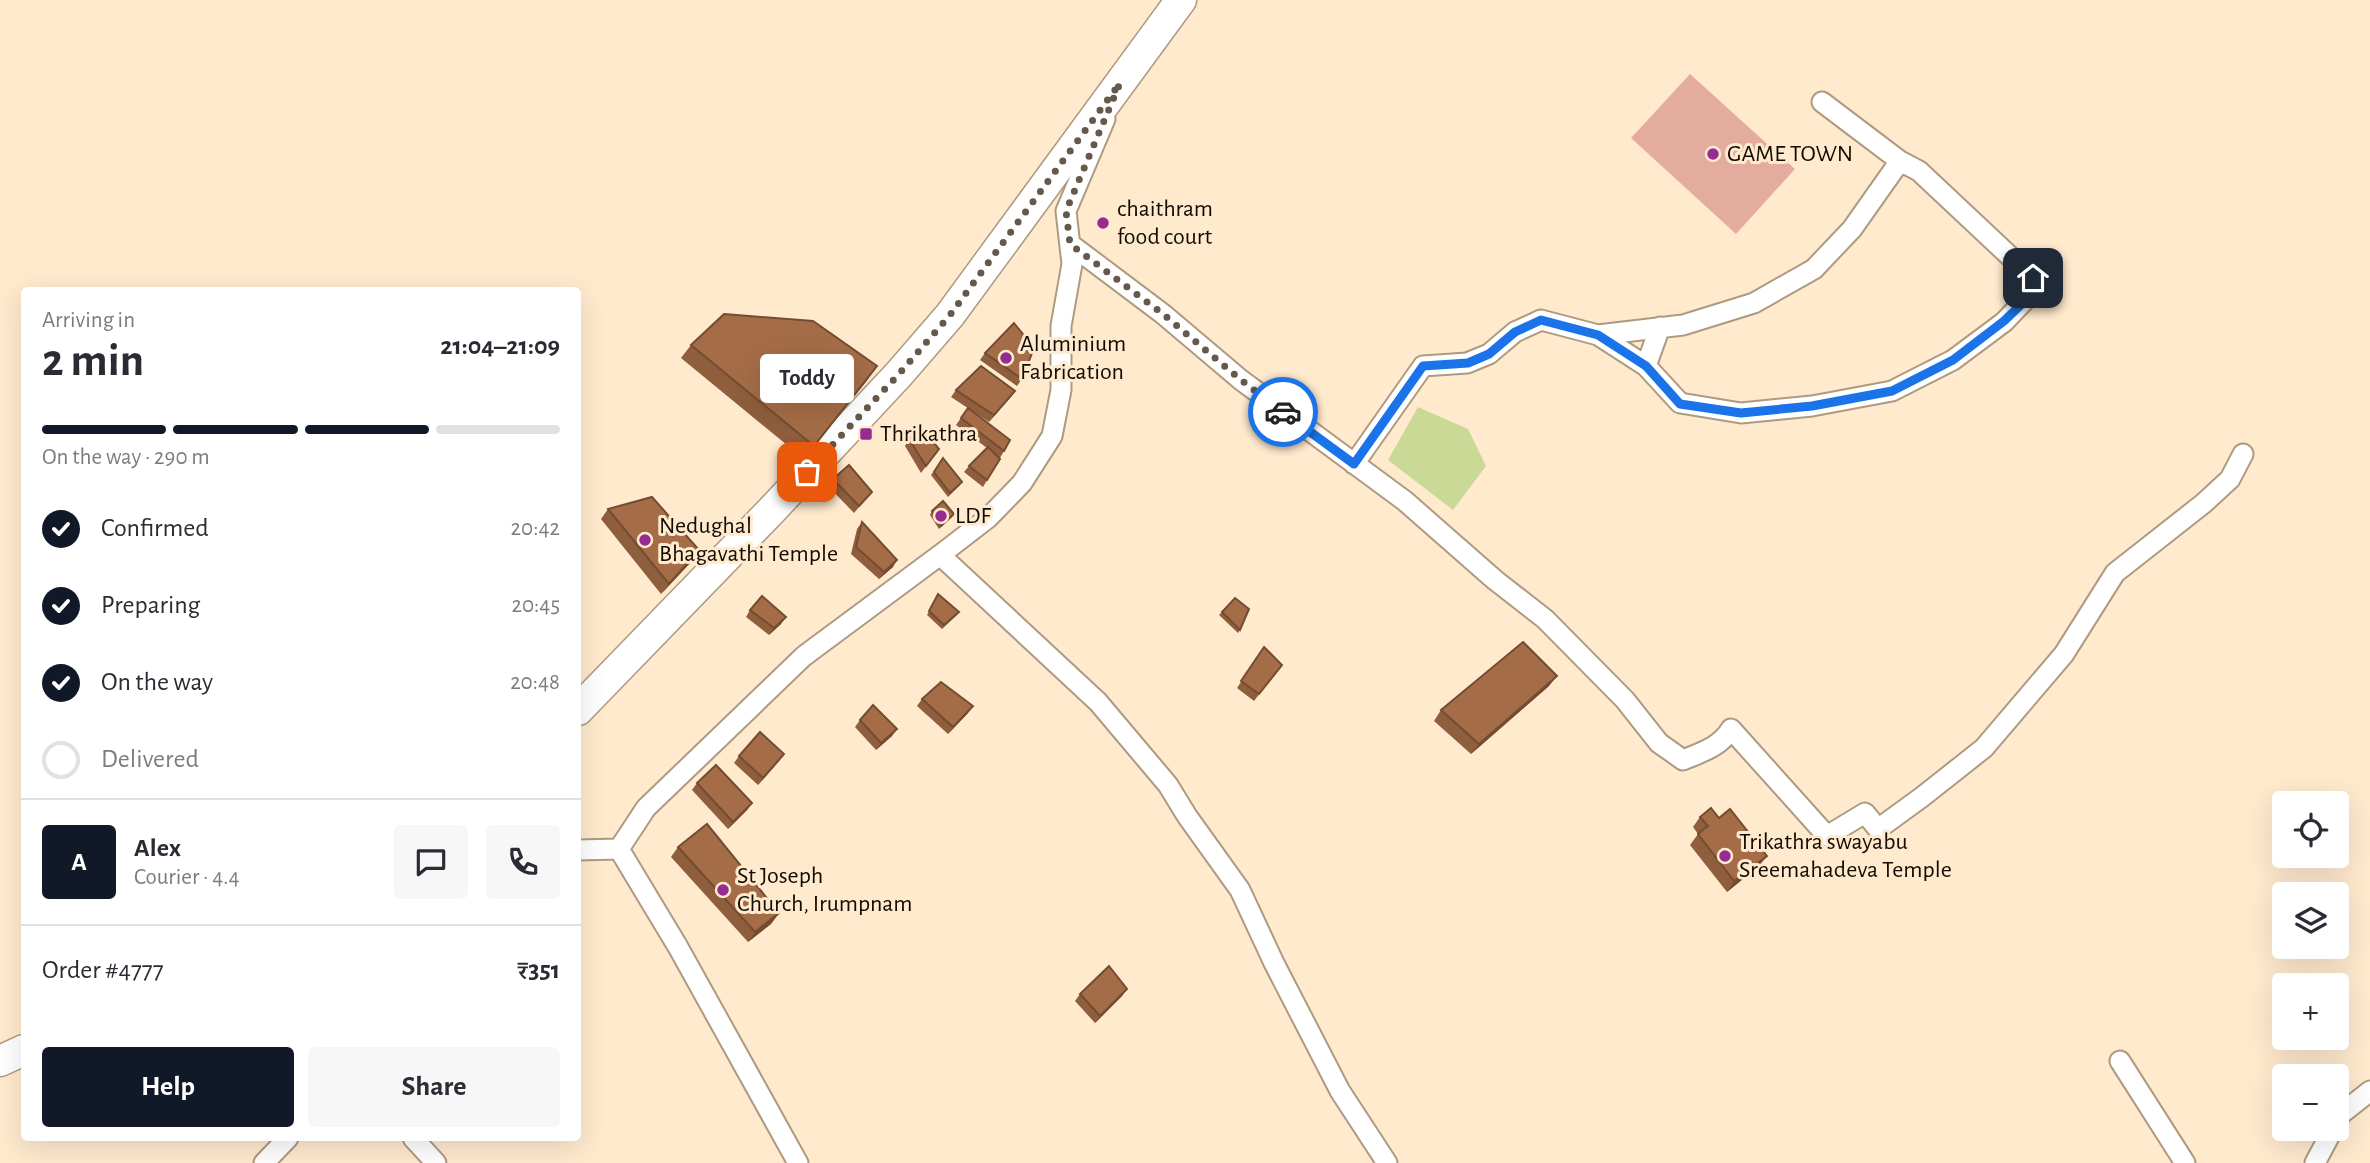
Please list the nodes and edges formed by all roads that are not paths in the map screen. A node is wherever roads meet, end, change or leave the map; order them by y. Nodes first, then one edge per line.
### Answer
1 (1181, 0) edge
2 (1120, 83) junction
3 (1822, 102) dead end
4 (1900, 161) junction
5 (1070, 244) junction
6 (1660, 327) junction
7 (1598, 335) junction
8 (1646, 366) junction
9 (2243, 454) dead end
10 (1354, 464) junction
11 (940, 555) junction
12 (581, 707) edge
13 (619, 849) junction
14 (581, 850) edge
15 (21, 1051) edge
16 (2120, 1060) dead end
17 (0, 1061) edge
18 (2370, 1091) edge
19 (2349, 1108) edge
20 (285, 1141) edge
21 (416, 1141) edge
22 (2327, 1141) edge
23 (264, 1163) edge
24 (436, 1163) edge
25 (798, 1163) edge
26 (1387, 1163) edge
27 (2185, 1163) edge
28 (2315, 1163) edge

1 - 2 main road
2 - 5 street
2 - 12 main road
3 - 4 street
4 - 6 street
4 - 8 street
5 - 10 street
5 - 11 street
6 - 7 street
6 - 8 street
7 - 8 street
7 - 10 street
9 - 10 street
11 - 13 street
11 - 26 street
13 - 14 street
13 - 25 street
15 - 17 main road
16 - 27 street
18 - 19 street
20 - 23 street
21 - 24 street
22 - 28 street

